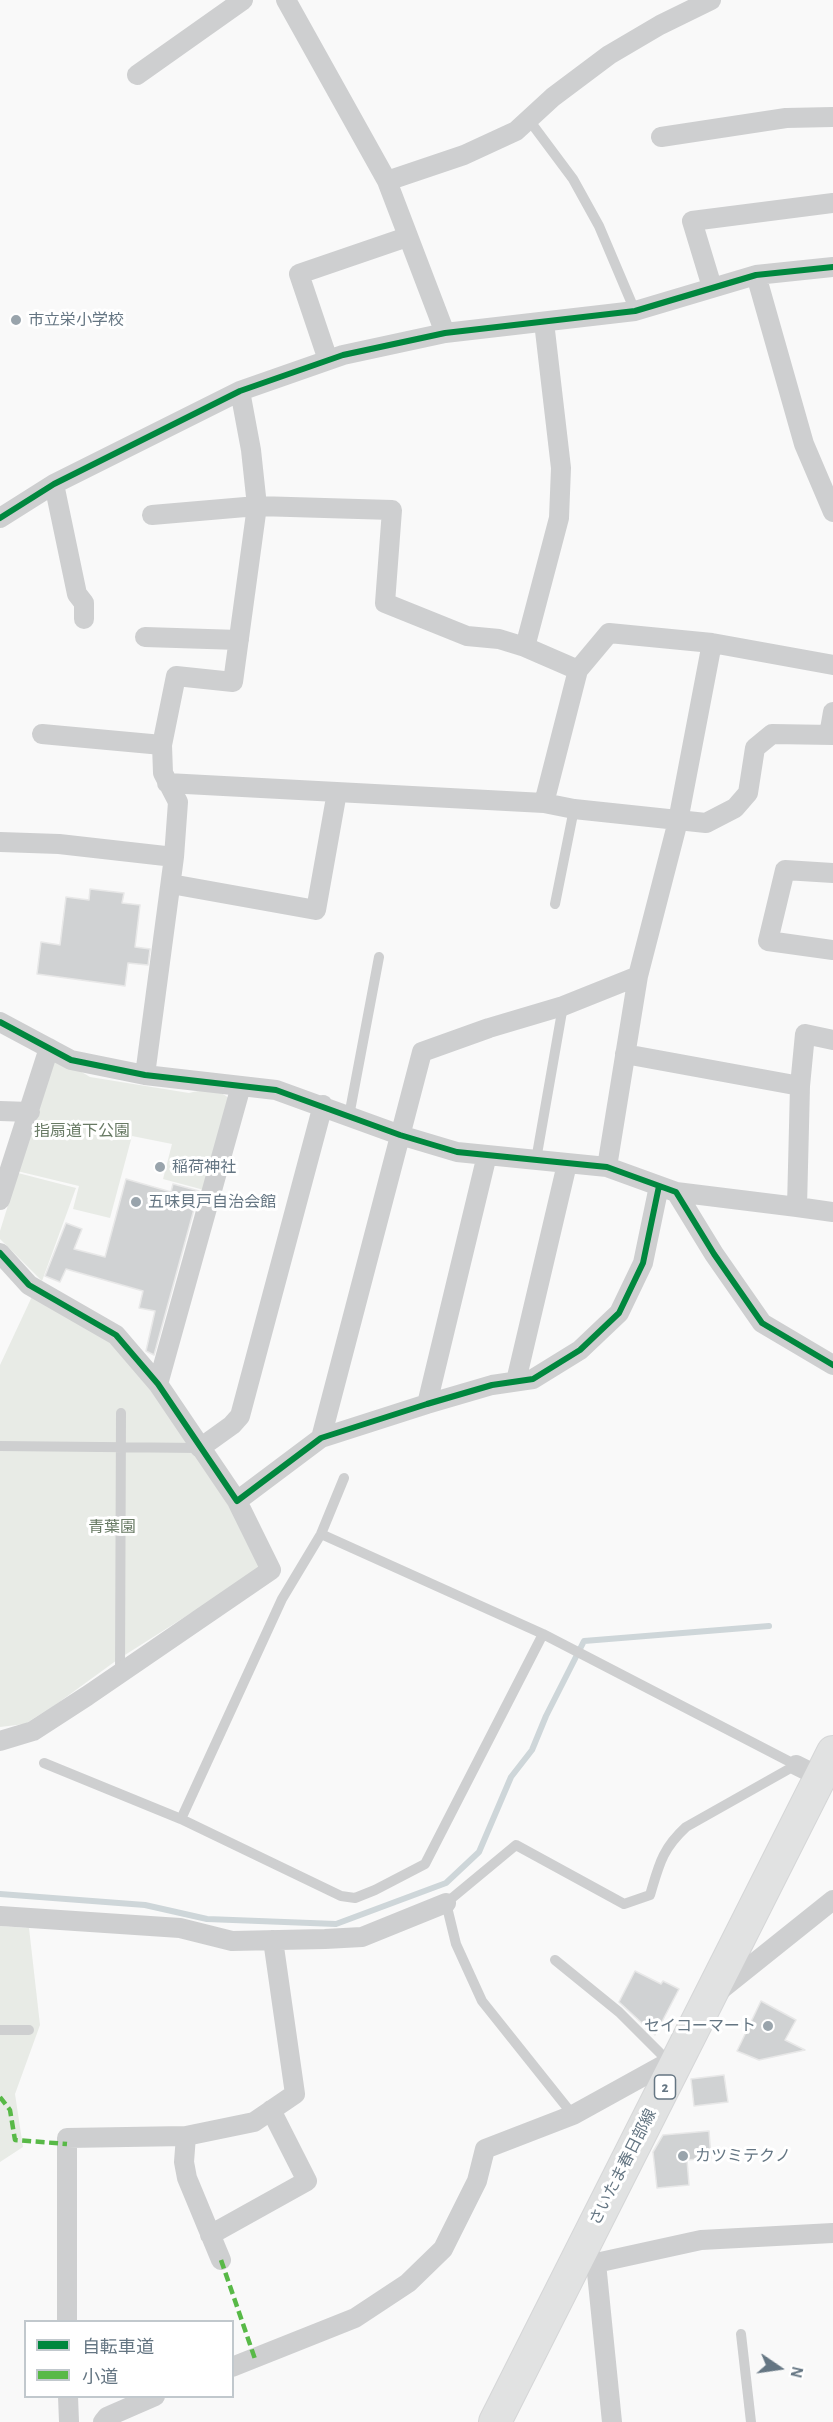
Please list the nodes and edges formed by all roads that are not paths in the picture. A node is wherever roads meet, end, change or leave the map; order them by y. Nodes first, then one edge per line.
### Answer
1 (243, 0) edge
2 (286, 0) edge
3 (711, 0) edge
4 (137, 75) dead end
5 (833, 117) edge
6 (529, 120) junction
7 (661, 137) dead end
8 (387, 181) junction
9 (833, 203) edge
10 (407, 237) junction
11 (833, 267) edge
12 (756, 275) junction
13 (712, 288) junction
14 (635, 311) junction
15 (544, 322) junction
16 (445, 333) junction
17 (328, 360) junction
18 (240, 391) junction
19 (54, 484) junction
20 (257, 506) junction
21 (833, 512) edge
22 (152, 515) dead end
23 (0, 518) edge
24 (84, 619) dead end
25 (145, 637) dead end
26 (239, 640) junction
27 (711, 643) junction
28 (525, 647) junction
29 (833, 664) edge
30 (578, 670) junction
31 (833, 712) edge
32 (42, 734) dead end
33 (831, 735) edge
34 (162, 745) junction
35 (167, 783) junction
36 (337, 792) junction
37 (544, 803) junction
38 (574, 809) junction
39 (678, 821) junction
40 (0, 842) edge
41 (174, 856) junction
42 (833, 873) edge
43 (171, 884) junction
44 (555, 904) dead end
45 (833, 950) edge
46 (379, 957) dead end
47 (638, 976) junction
48 (563, 1006) junction
49 (0, 1022) edge
50 (833, 1040) edge
51 (49, 1048) junction
52 (625, 1054) junction
53 (145, 1075) junction
54 (241, 1086) junction
55 (800, 1086) junction
56 (323, 1105) junction
57 (0, 1111) edge
58 (30, 1112) junction
59 (349, 1116) junction
60 (400, 1135) junction
61 (488, 1155) junction
62 (536, 1160) junction
63 (567, 1164) junction
64 (607, 1167) junction
65 (667, 1189) junction
66 (0, 1200) edge
67 (797, 1207) junction
68 (833, 1212) edge
69 (0, 1253) edge
70 (833, 1365) edge
71 (516, 1381) junction
72 (158, 1384) junction
73 (427, 1404) junction
74 (121, 1413) dead end
75 (321, 1438) junction
76 (0, 1446) edge
77 (121, 1447) junction
78 (200, 1448) junction
79 (344, 1478) dead end
80 (237, 1501) junction
81 (321, 1534) junction
82 (543, 1634) junction
83 (120, 1674) junction
84 (0, 1741) edge
85 (44, 1763) dead end
86 (817, 1765) edge
87 (181, 1818) junction
88 (833, 1900) edge
89 (446, 1903) junction
90 (0, 1916) edge
91 (273, 1940) junction
92 (555, 1960) dead end
93 (710, 1998) junction
94 (0, 2030) edge
95 (29, 2030) dead end
96 (674, 2059) junction
97 (271, 2110) junction
98 (573, 2115) junction
99 (186, 2136) junction
100 (833, 2233) edge
101 (210, 2235) junction
102 (588, 2258) junction
103 (221, 2260) dead end
104 (67, 2320) edge
105 (741, 2334) dead end
106 (234, 2366) edge
107 (68, 2398) edge
108 (153, 2398) edge
109 (69, 2422) edge
110 (103, 2422) edge
111 (495, 2422) edge
112 (612, 2422) edge
113 (751, 2422) edge

1 - 4 street
2 - 8 street
3 - 6 street
5 - 7 street
6 - 8 street
6 - 14 lane
8 - 10 street
9 - 13 street
10 - 16 street
10 - 17 street
11 - 12 street
12 - 13 street
12 - 21 street
13 - 14 street
14 - 15 street
15 - 16 street
15 - 28 street
16 - 17 street
17 - 18 street
18 - 19 street
18 - 20 street
19 - 23 street
19 - 24 street
20 - 22 street
20 - 26 street
20 - 28 street
25 - 26 street
26 - 34 street
27 - 29 street
27 - 30 street
27 - 39 street
28 - 30 street
30 - 37 street
31 - 33 street
32 - 34 street
33 - 39 street
34 - 35 street
35 - 36 street
35 - 41 street
36 - 37 street
36 - 43 street
37 - 38 street
38 - 39 street
38 - 44 lane
39 - 47 street
40 - 41 street
41 - 43 street
42 - 45 street
43 - 53 street
46 - 59 lane
47 - 48 street
47 - 52 street
48 - 60 street
48 - 62 lane
49 - 51 street
50 - 55 street
51 - 53 street
51 - 58 street
52 - 55 street
52 - 64 street
53 - 54 street
54 - 56 street
54 - 72 street
55 - 67 street
56 - 59 street
56 - 78 street
57 - 58 street
58 - 66 street
59 - 60 street
60 - 61 street
60 - 75 street
61 - 62 street
61 - 73 street
62 - 63 street
63 - 64 street
63 - 71 street
64 - 65 street
65 - 67 street
65 - 70 street
65 - 71 street
67 - 68 street
69 - 72 street
71 - 73 street
72 - 78 street
73 - 75 street
74 - 77 lane
75 - 80 street
76 - 77 lane
77 - 78 lane
77 - 83 lane
78 - 80 street
79 - 81 lane
80 - 83 street
81 - 82 lane
81 - 87 lane
82 - 86 lane
82 - 87 lane
83 - 84 street
85 - 87 lane
86 - 89 lane
86 - 93 main road, さいたま春日部線 / 2
88 - 93 street
89 - 91 street
89 - 98 lane
90 - 91 street
91 - 97 street
92 - 96 lane
93 - 96 main road, さいたま春日部線 / 2
94 - 95 lane
96 - 98 street
96 - 102 main road, さいたま春日部線 / 2
97 - 99 street
97 - 101 street
98 - 106 street
99 - 101 street
99 - 104 street
100 - 102 street
101 - 103 street
102 - 111 main road, さいたま春日部線 / 2
102 - 112 street
105 - 113 lane
107 - 109 street
108 - 110 street

